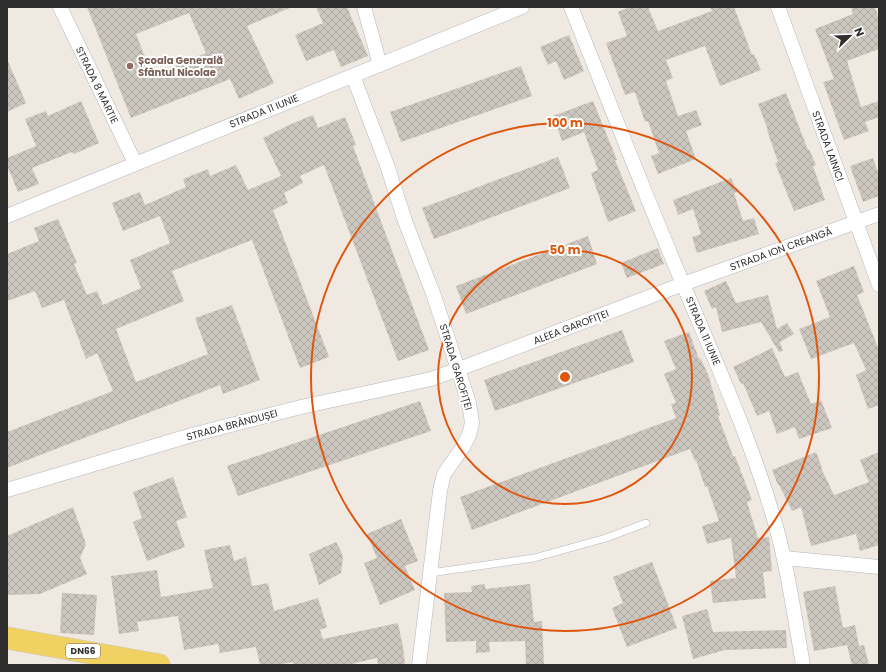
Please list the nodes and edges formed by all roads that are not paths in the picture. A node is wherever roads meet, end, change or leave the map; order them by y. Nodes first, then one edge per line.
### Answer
1 (60, 7) edge
2 (364, 7) edge
3 (522, 7) edge
4 (571, 7) edge
5 (778, 7) edge
6 (380, 65) junction
7 (353, 76) junction
8 (135, 163) junction
9 (879, 214) edge
10 (7, 216) edge
11 (856, 222) junction
12 (683, 284) junction
13 (879, 285) edge
14 (459, 369) junction
15 (7, 490) edge
16 (646, 523) dead end
17 (784, 558) junction
18 (879, 566) edge
19 (430, 573) junction
20 (7, 638) edge
21 (159, 665) edge
22 (419, 665) edge
23 (803, 665) edge

1 - 8 street, STRADA 8 MARTIE
2 - 6 street
3 - 6 street, STRADA 11 IUNIE
4 - 12 street, STRADA 11 IUNIE
5 - 11 street, STRADA LAINICI
6 - 7 street, STRADA 11 IUNIE
7 - 8 street, STRADA 11 IUNIE
7 - 14 street, STRADA GAROFIȚEI
8 - 10 street, STRADA 11 IUNIE
9 - 11 street, STRADA ION CREANGĂ
11 - 12 street, STRADA ION CREANGĂ
11 - 13 street, STRADA LAINICI
12 - 14 street, ALEEA GAROFIȚEI
12 - 17 street, STRADA 11 IUNIE
14 - 15 street, STRADA BRÂNDUȘEI
14 - 19 street, STRADA GAROFIȚEI
16 - 19 lane
17 - 18 street
17 - 23 street, STRADA 11 IUNIE
19 - 22 street, STRADA GAROFIȚEI
20 - 21 main road, DN66

